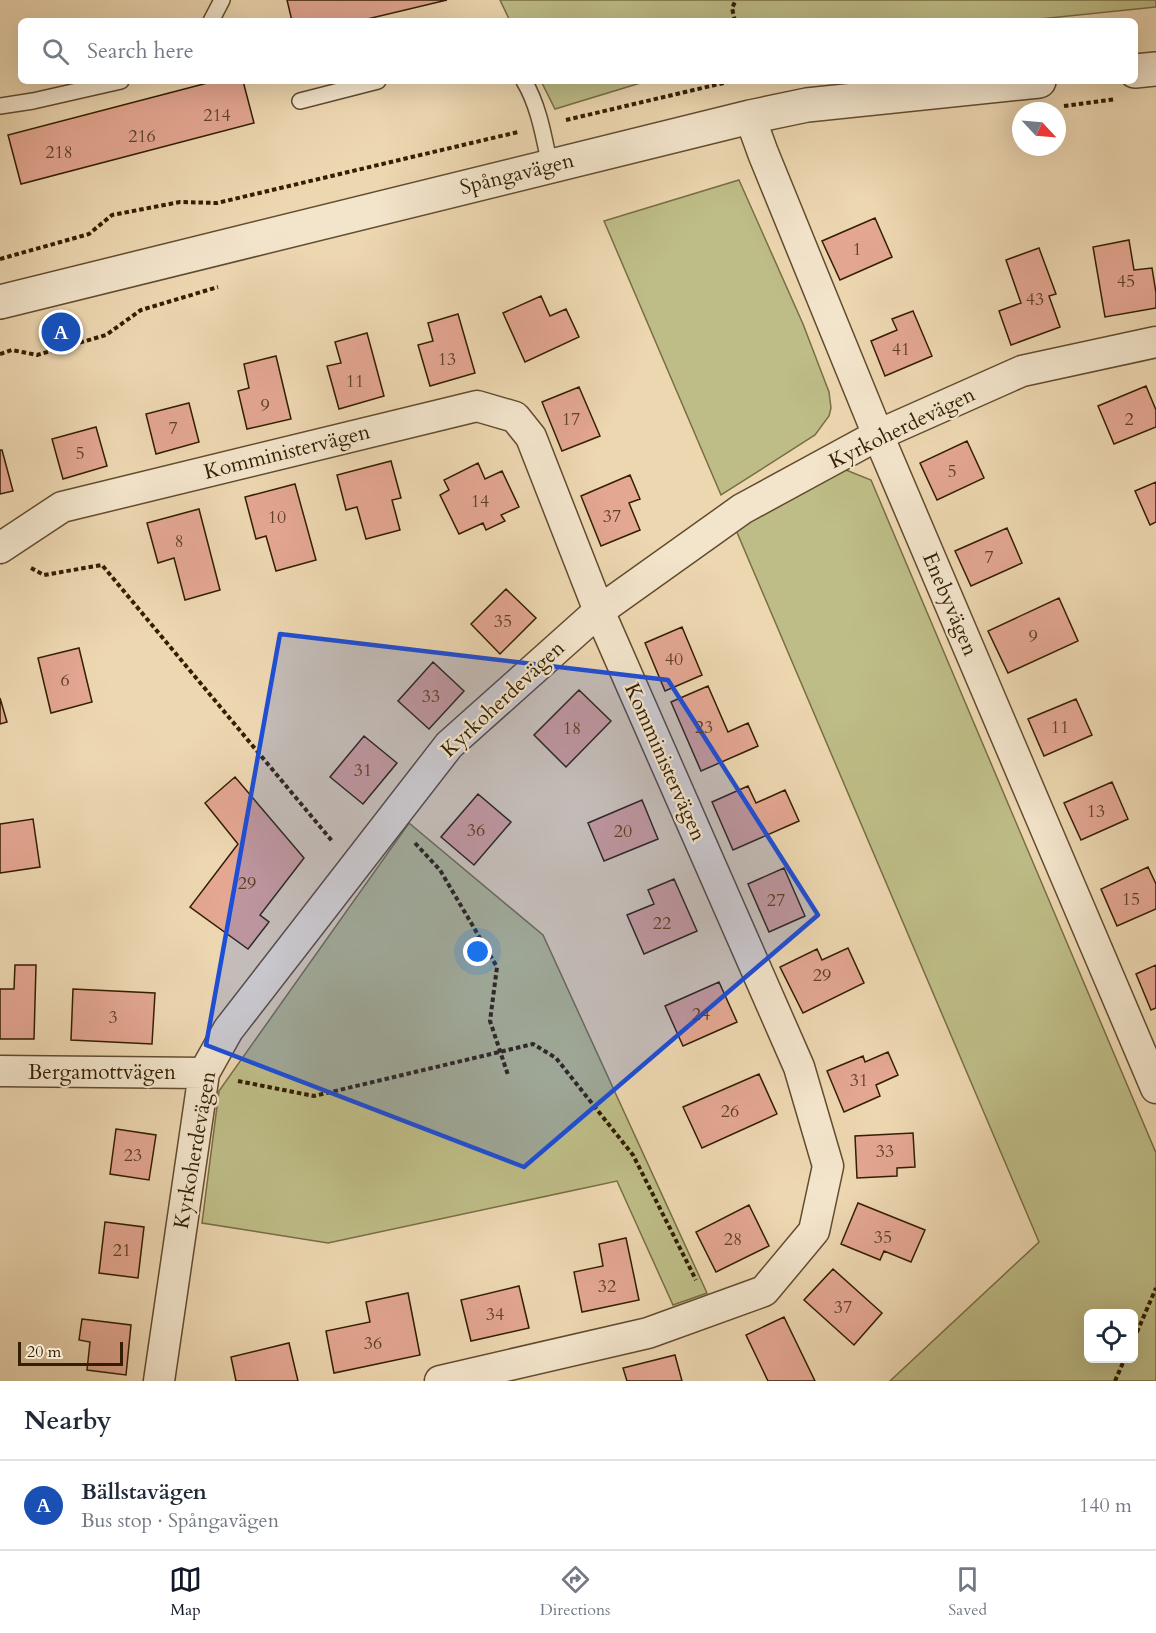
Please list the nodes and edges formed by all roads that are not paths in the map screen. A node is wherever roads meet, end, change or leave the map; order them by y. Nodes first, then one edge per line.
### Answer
1 (222, 0) edge
2 (213, 18) edge
3 (1156, 69) edge
4 (1138, 79) edge
5 (108, 84) edge
6 (366, 84) edge
7 (526, 84) edge
8 (1046, 94) edge
9 (300, 101) dead end
10 (0, 106) edge
11 (750, 117) junction
12 (550, 166) junction
13 (0, 302) edge
14 (1156, 342) edge
15 (879, 435) junction
16 (0, 548) edge
17 (599, 611) junction
18 (0, 1071) edge
19 (204, 1073) junction
20 (1156, 1088) edge
21 (159, 1381) edge
22 (440, 1381) edge

1 - 2 lane
3 - 4 street
5 - 10 lane
6 - 9 lane
7 - 12 lane
8 - 11 street, Spångavägen
11 - 12 street, Spångavägen
11 - 15 street, Enebyvägen
12 - 13 street, Spångavägen
14 - 15 street, Kyrkoherdevägen
15 - 17 street, Kyrkoherdevägen
15 - 20 street, Enebyvägen
16 - 17 street, Komministervägen
17 - 19 street, Kyrkoherdevägen
17 - 22 street, Komministervägen
18 - 19 street, Bergamottvägen
19 - 21 street, Kyrkoherdevägen

